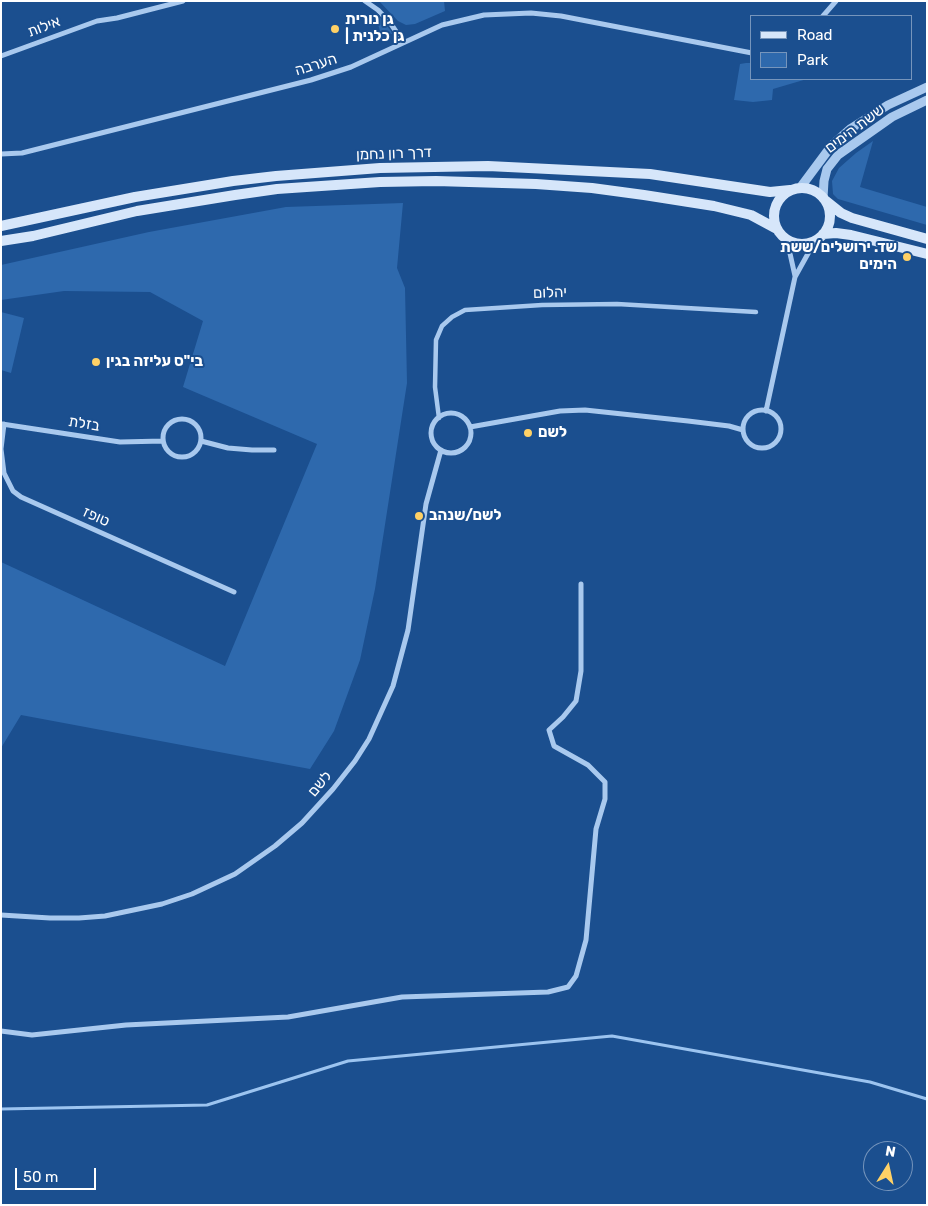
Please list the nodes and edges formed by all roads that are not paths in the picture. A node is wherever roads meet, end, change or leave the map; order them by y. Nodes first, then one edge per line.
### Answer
1 (183, 1) edge
2 (365, 1) edge
3 (836, 1) edge
4 (824, 15) edge
5 (403, 42) junction
6 (750, 54) edge
7 (1, 56) edge
8 (927, 87) edge
9 (927, 100) edge
10 (1, 154) edge
11 (795, 189) junction
12 (824, 199) junction
13 (1, 226) edge
14 (777, 229) junction
15 (819, 238) junction
16 (927, 239) edge
17 (787, 240) junction
18 (1, 241) edge
19 (927, 254) edge
20 (795, 275) junction
21 (756, 312) dead end
22 (766, 411) junction
23 (439, 418) junction
24 (2, 424) edge
25 (470, 427) junction
26 (743, 430) junction
27 (163, 441) junction
28 (201, 441) junction
29 (274, 450) dead end
30 (441, 450) junction
31 (581, 584) dead end
32 (234, 592) dead end
33 (1, 915) edge
34 (1, 1031) edge

1 - 7 street, אילות
2 - 5 street
3 - 4 street
5 - 6 street, הערבה
5 - 10 street, הערבה
8 - 11 street, ששת הימים
9 - 12 street, ששת הימים
11 - 12 main road
11 - 13 main road, דרך רון נחמן
11 - 14 main road
12 - 15 main road
12 - 16 main road
14 - 17 main road
14 - 18 main road, דרך רון נחמן
15 - 17 main road
15 - 19 main road
15 - 20 street
17 - 20 street
20 - 22 street
21 - 23 street, יהלום
22 - 26 street
22 - 26 street
23 - 25 street
23 - 30 street
24 - 27 street, בזלת
24 - 32 street, טופז
25 - 26 street
25 - 30 street
27 - 28 street
27 - 28 street
28 - 29 street
30 - 33 street, לשם
31 - 34 street

